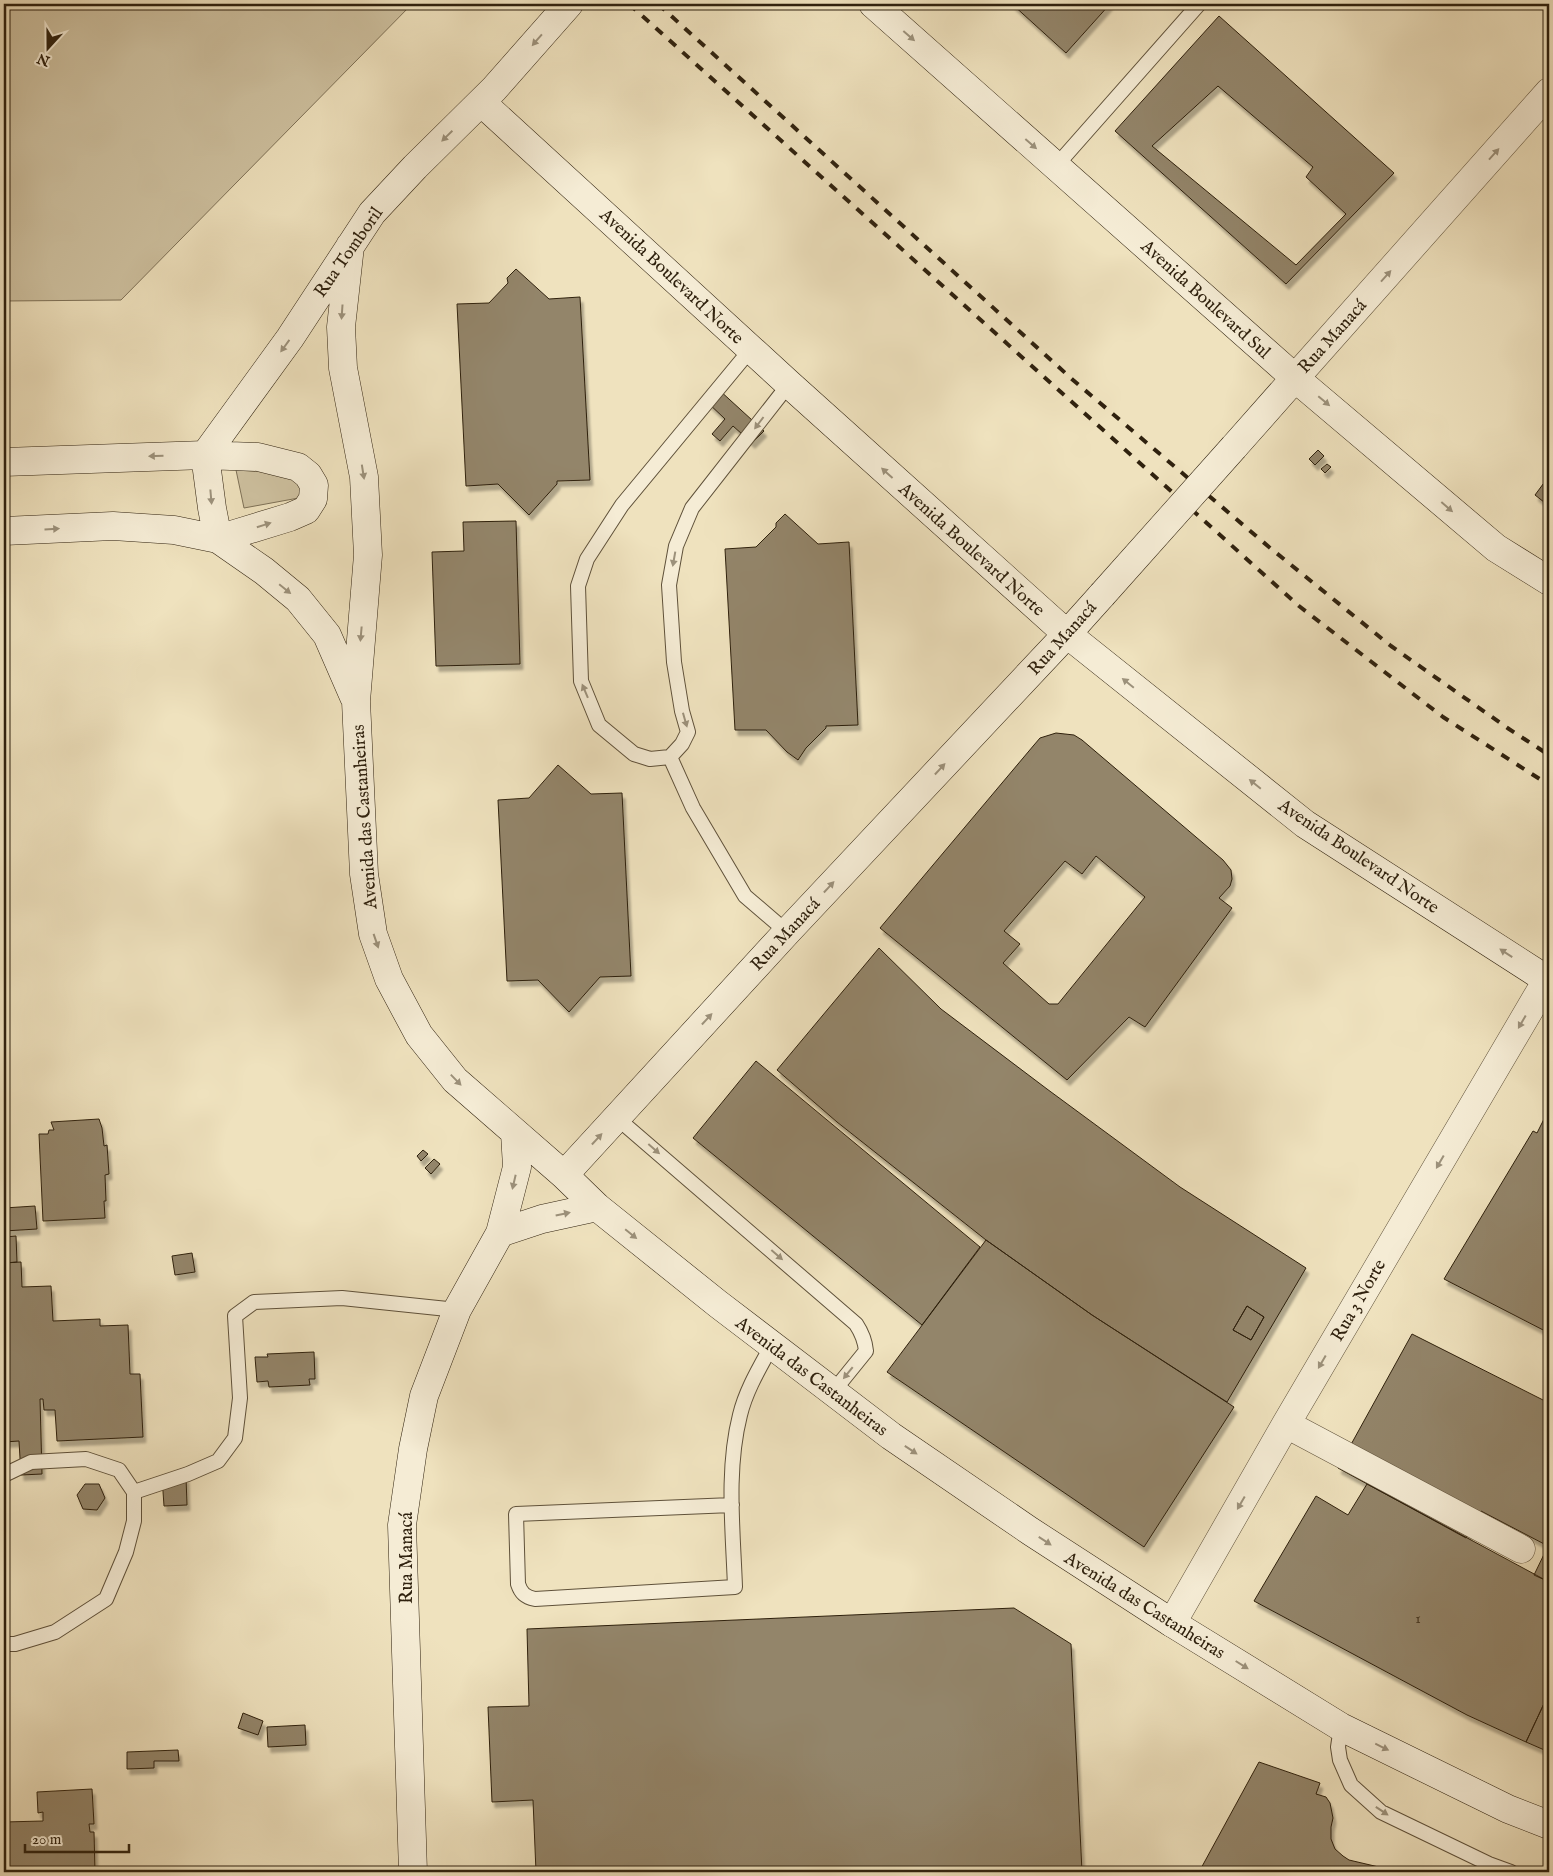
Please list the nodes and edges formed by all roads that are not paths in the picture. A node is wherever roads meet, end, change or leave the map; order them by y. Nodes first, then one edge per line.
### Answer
1 (569, 4) edge
2 (873, 4) edge
3 (1198, 4) edge
4 (1549, 92) edge
5 (488, 96) junction
6 (1056, 166) junction
7 (350, 246) junction
8 (751, 349) junction
9 (1295, 378) junction
10 (788, 384) junction
11 (205, 455) junction
12 (4, 462) edge
13 (4, 531) edge
14 (218, 539) junction
15 (1549, 581) edge
16 (1067, 634) junction
17 (356, 701) junction
18 (670, 757) junction
19 (787, 932) junction
20 (1548, 980) edge
21 (617, 1118) junction
22 (515, 1133) junction
23 (564, 1175) junction
24 (597, 1207) junction
25 (500, 1233) junction
26 (457, 1310) junction
27 (772, 1345) junction
28 (832, 1393) junction
29 (1286, 1424) junction
30 (4, 1475) edge
31 (134, 1492) junction
32 (732, 1505) junction
33 (1521, 1549) dead end
34 (1172, 1622) junction
35 (4, 1644) edge
36 (1341, 1727) junction
37 (1549, 1825) edge
38 (413, 1872) edge
39 (1511, 1872) edge

1 -> 5 street, Rua Tomboril
2 -> 6 street, Avenida Boulevard Sul
3 - 6 lane
9 -> 4 street, Rua Manacá
5 -> 7 street, Rua Tomboril
5 - 8 street, Avenida Boulevard Norte
6 - 9 street, Avenida Boulevard Sul
7 -> 11 street, Rua Tomboril
7 -> 17 street, Avenida das Castanheiras
8 - 10 street, Avenida Boulevard Norte
18 -> 8 lane
9 -> 15 street, Avenida Boulevard Sul
9 - 16 street, Rua Manacá, bridge
16 -> 10 street, Avenida Boulevard Norte
10 -> 18 lane
11 -> 12 street
11 -> 14 street
14 -> 11 street
13 -> 14 street, Avenida das Castanheiras
14 -> 17 street, Avenida das Castanheiras
19 -> 16 street, Rua Manacá
20 -> 16 street, Avenida Boulevard Norte
17 -> 22 street, Avenida das Castanheiras
18 - 19 lane
21 -> 19 street, Rua Manacá
20 -> 29 street, Rua 3 Norte
23 -> 21 street, Rua Manacá
21 -> 28 lane
22 - 23 street, Avenida das Castanheiras
22 -> 25 street, Rua Manacá
23 - 24 street, Avenida das Castanheiras
25 -> 24 street
24 -> 27 street, Avenida das Castanheiras
25 - 26 street, Rua Manacá
26 - 31 lane
26 - 38 street, Rua Manacá
27 - 28 street, Avenida das Castanheiras
27 - 32 lane
28 -> 34 street, Avenida das Castanheiras
29 - 33 street
29 -> 34 street, Rua 3 Norte
30 - 31 lane
31 - 35 lane
32 - 32 lane
34 -> 36 street, Avenida das Castanheiras
36 -> 37 street, Avenida das Castanheiras
36 -> 39 lane

